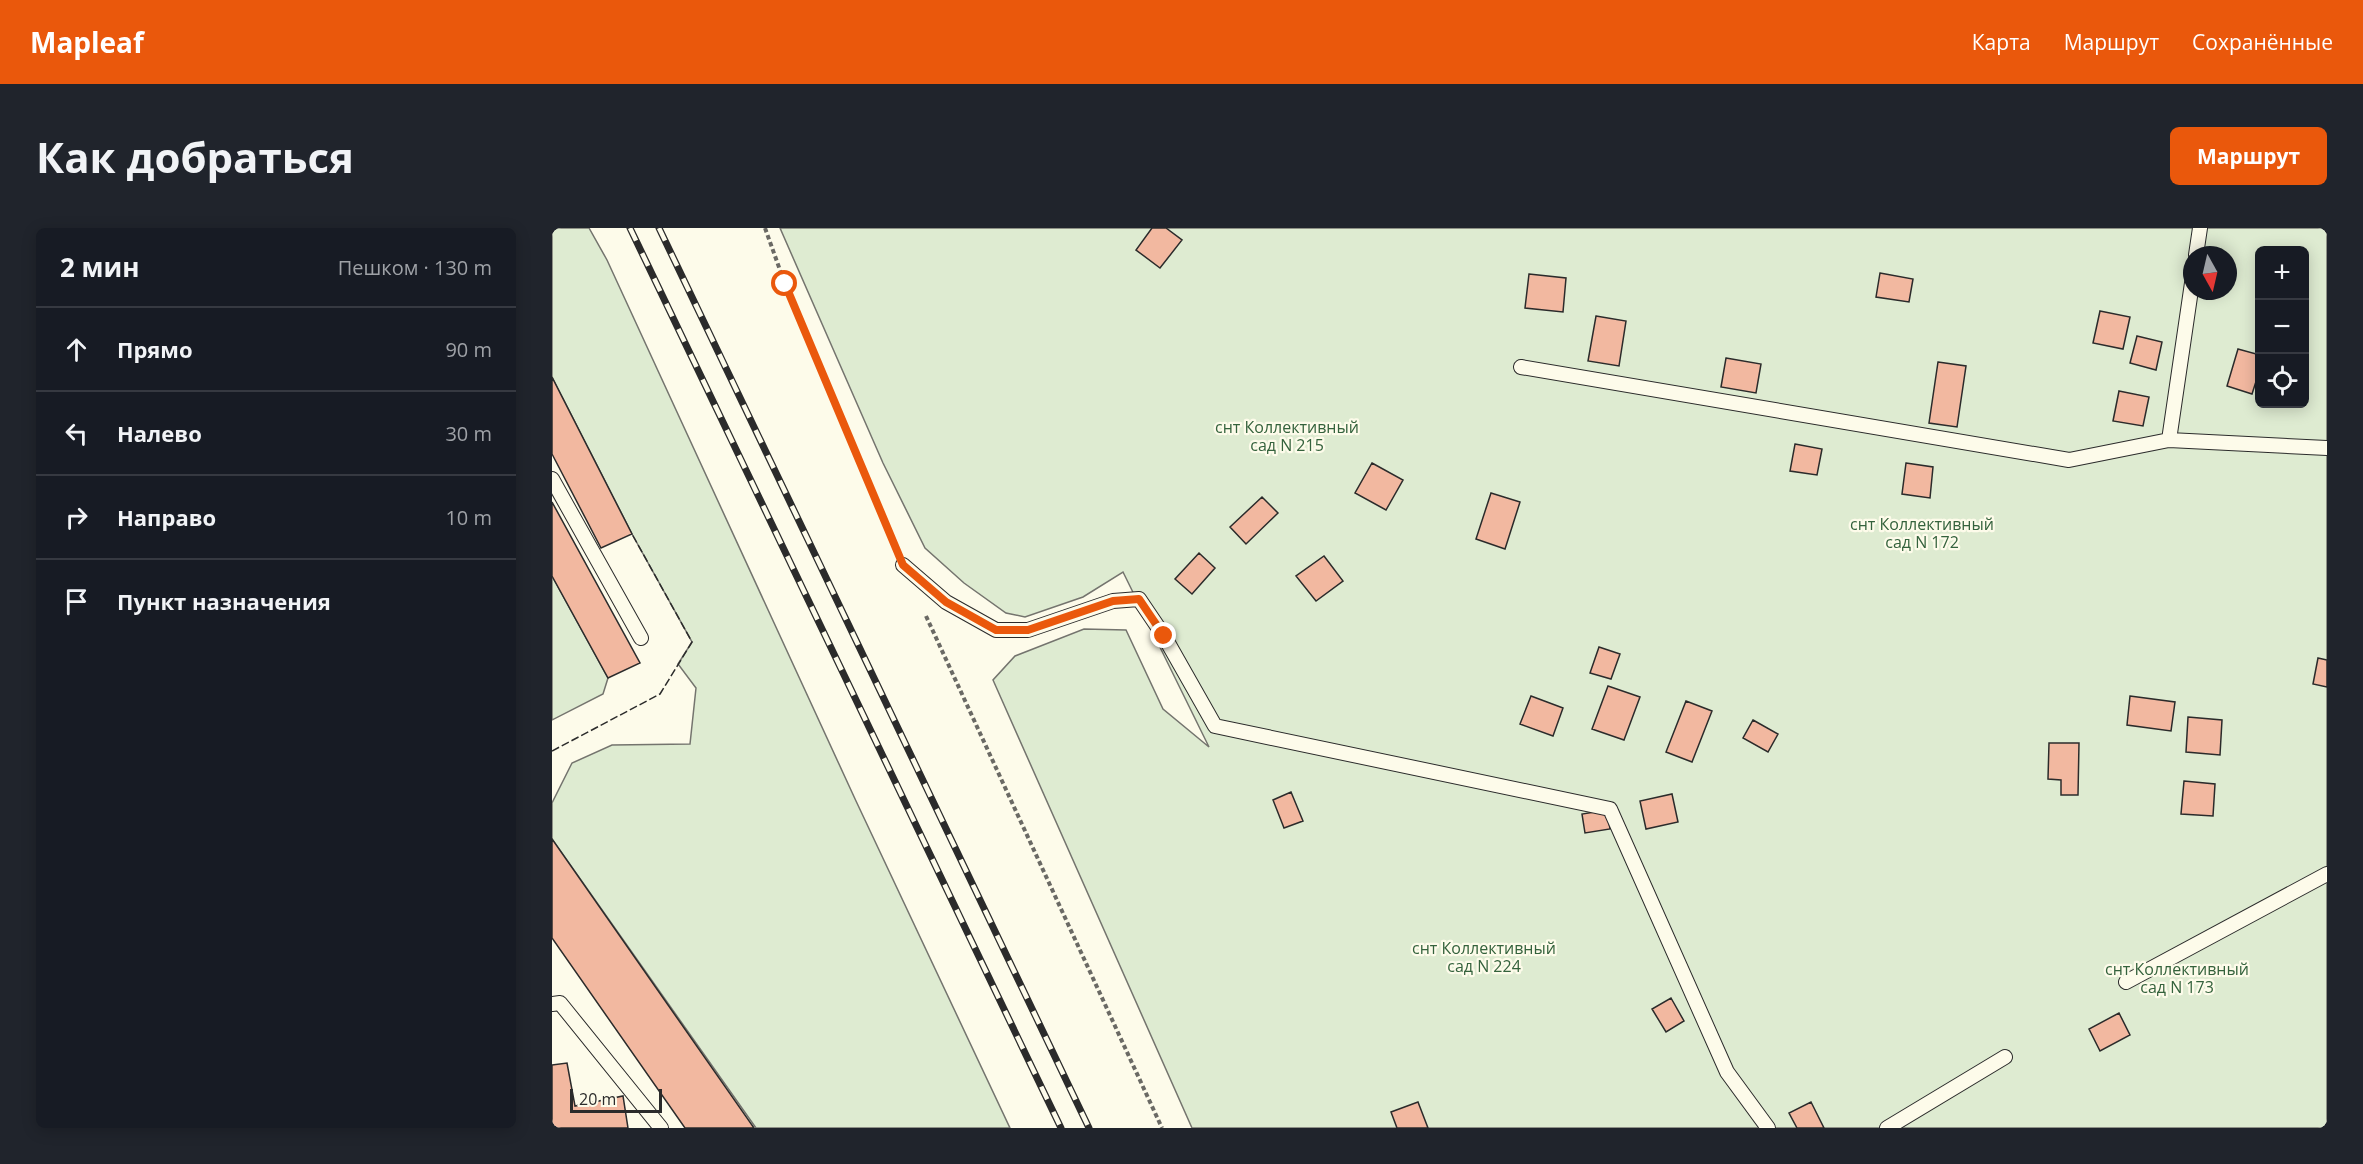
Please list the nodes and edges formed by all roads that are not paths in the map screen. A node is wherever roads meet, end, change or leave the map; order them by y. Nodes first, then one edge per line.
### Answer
1 (2200, 228) edge
2 (2197, 246) edge
3 (2190, 300) edge
4 (1521, 366) dead end
5 (2169, 440) junction
6 (2327, 448) edge
7 (552, 479) edge
8 (903, 565) road end
9 (641, 638) dead end
10 (2327, 874) edge
11 (2126, 982) dead end
12 (552, 1004) edge
13 (2006, 1057) dead end
14 (661, 1128) edge
15 (1768, 1128) edge
16 (1887, 1128) edge

1 - 2 lane
3 - 5 lane
4 - 5 lane
5 - 6 lane
7 - 9 lane
8 - 15 lane
10 - 11 lane
12 - 14 lane
13 - 16 lane

